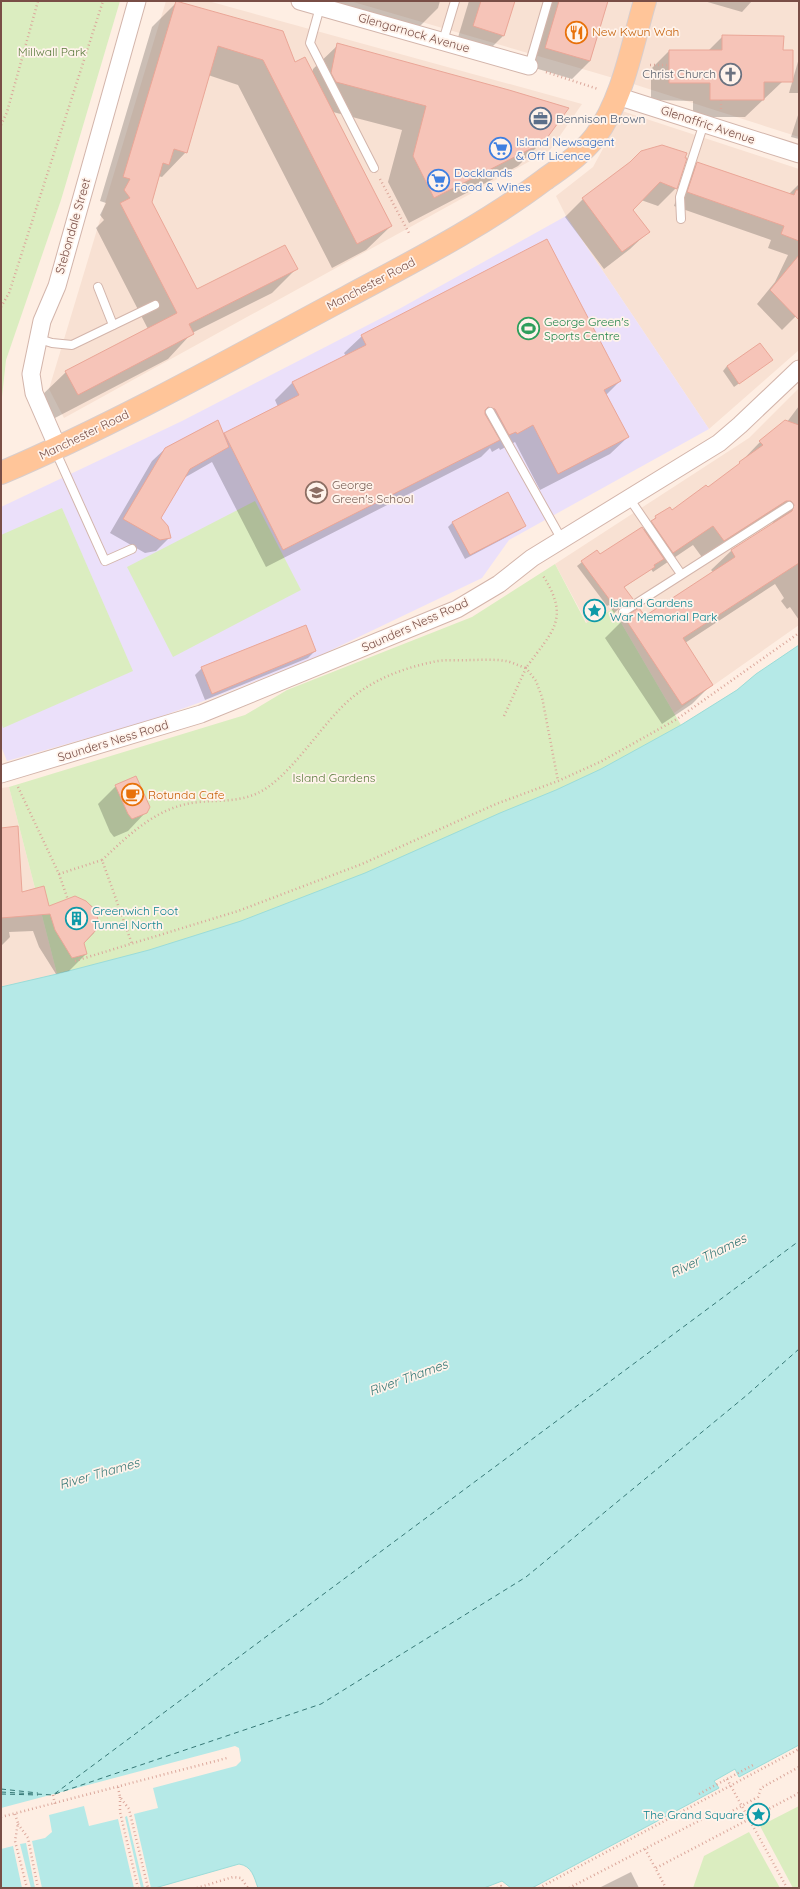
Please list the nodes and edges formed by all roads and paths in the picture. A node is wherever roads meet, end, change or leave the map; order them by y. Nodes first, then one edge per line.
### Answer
1 (38, 1) edge
2 (103, 1) edge
3 (137, 1) edge
4 (300, 1) edge
5 (455, 1) edge
6 (548, 1) edge
7 (646, 1) edge
8 (320, 7) junction
9 (444, 41) junction
10 (669, 65) dead end
11 (529, 66) junction
12 (654, 66) dead end
13 (617, 96) junction
14 (704, 123) junction
15 (1, 125) edge
16 (799, 154) edge
17 (374, 168) joint
18 (681, 219) dead end
19 (410, 235) dead end
20 (98, 287) dead end
21 (155, 305) dead end
22 (1, 307) edge
23 (113, 325) junction
24 (39, 338) junction
25 (799, 369) edge
26 (490, 412) dead end
27 (56, 448) junction
28 (1, 473) edge
29 (629, 498) junction
30 (789, 506) dead end
31 (562, 540) junction
32 (132, 549) dead end
33 (532, 558) junction
34 (681, 574) junction
35 (623, 612) dead end
36 (799, 634) edge
37 (526, 668) junction
38 (504, 716) dead end
39 (1, 774) edge
40 (558, 781) junction
41 (16, 784) dead end
42 (102, 860) junction
43 (59, 874) junction
44 (68, 900) dead end
45 (132, 944) junction
46 (75, 961) dead end
47 (799, 1749) edge
48 (226, 1758) dead end
49 (754, 1764) dead end
50 (799, 1767) edge
51 (727, 1779) junction
52 (731, 1786) junction
53 (118, 1787) junction
54 (799, 1793) edge
55 (699, 1794) dead end
56 (53, 1795) dead end
57 (120, 1797) junction
58 (55, 1804) junction
59 (742, 1806) junction
60 (16, 1814) junction
61 (1, 1817) edge
62 (749, 1819) junction
63 (18, 1823) junction
64 (645, 1849) junction
65 (656, 1868) junction
66 (27, 1888) edge
67 (38, 1888) edge
68 (138, 1888) edge
69 (148, 1888) edge
70 (197, 1888) edge
71 (248, 1888) edge
72 (497, 1888) edge
73 (504, 1888) edge
74 (539, 1888) edge
75 (569, 1888) edge
76 (666, 1888) edge
77 (786, 1888) edge

1 - 15 path
2 - 22 path
3 - 24 street, Stebondale Street
4 - 8 street, Glengarnock Avenue
5 - 9 lane
6 - 11 lane
7 - 13 main road, Manchester Road
8 - 9 street, Glengarnock Avenue
8 - 17 lane
9 - 11 street, Glengarnock Avenue
10 - 12 path
11 - 13 path
13 - 14 street, Glenaffric Avenue
13 - 27 main road, Manchester Road
14 - 16 street, Glenaffric Avenue
14 - 18 lane
17 - 19 path
20 - 23 lane
21 - 23 lane
23 - 24 lane
24 - 27 street, Stebondale Street
25 - 29 street, Saunders Ness Road
26 - 31 lane
27 - 28 main road, Manchester Road
27 - 32 lane
29 - 31 street, Saunders Ness Road
29 - 34 lane
30 - 34 lane
31 - 33 street, Saunders Ness Road
33 - 37 path
33 - 39 street, Saunders Ness Road
34 - 35 lane
36 - 40 path
37 - 38 path
37 - 40 path
37 - 42 path
40 - 45 path
41 - 43 path
42 - 43 path
42 - 45 path
43 - 44 path
45 - 46 path
47 - 52 path
48 - 53 path
49 - 51 path
50 - 59 path
51 - 52 path
51 - 55 path
52 - 59 path
52 - 74 path
53 - 57 path
53 - 58 path
54 - 62 path
56 - 58 path
57 - 68 path
57 - 69 path
58 - 60 path
59 - 62 path
59 - 64 path
60 - 61 path
60 - 63 path
62 - 65 path
62 - 77 path
63 - 66 path
63 - 67 path
64 - 65 path
64 - 75 path
65 - 76 path
70 - 71 path
72 - 73 path

